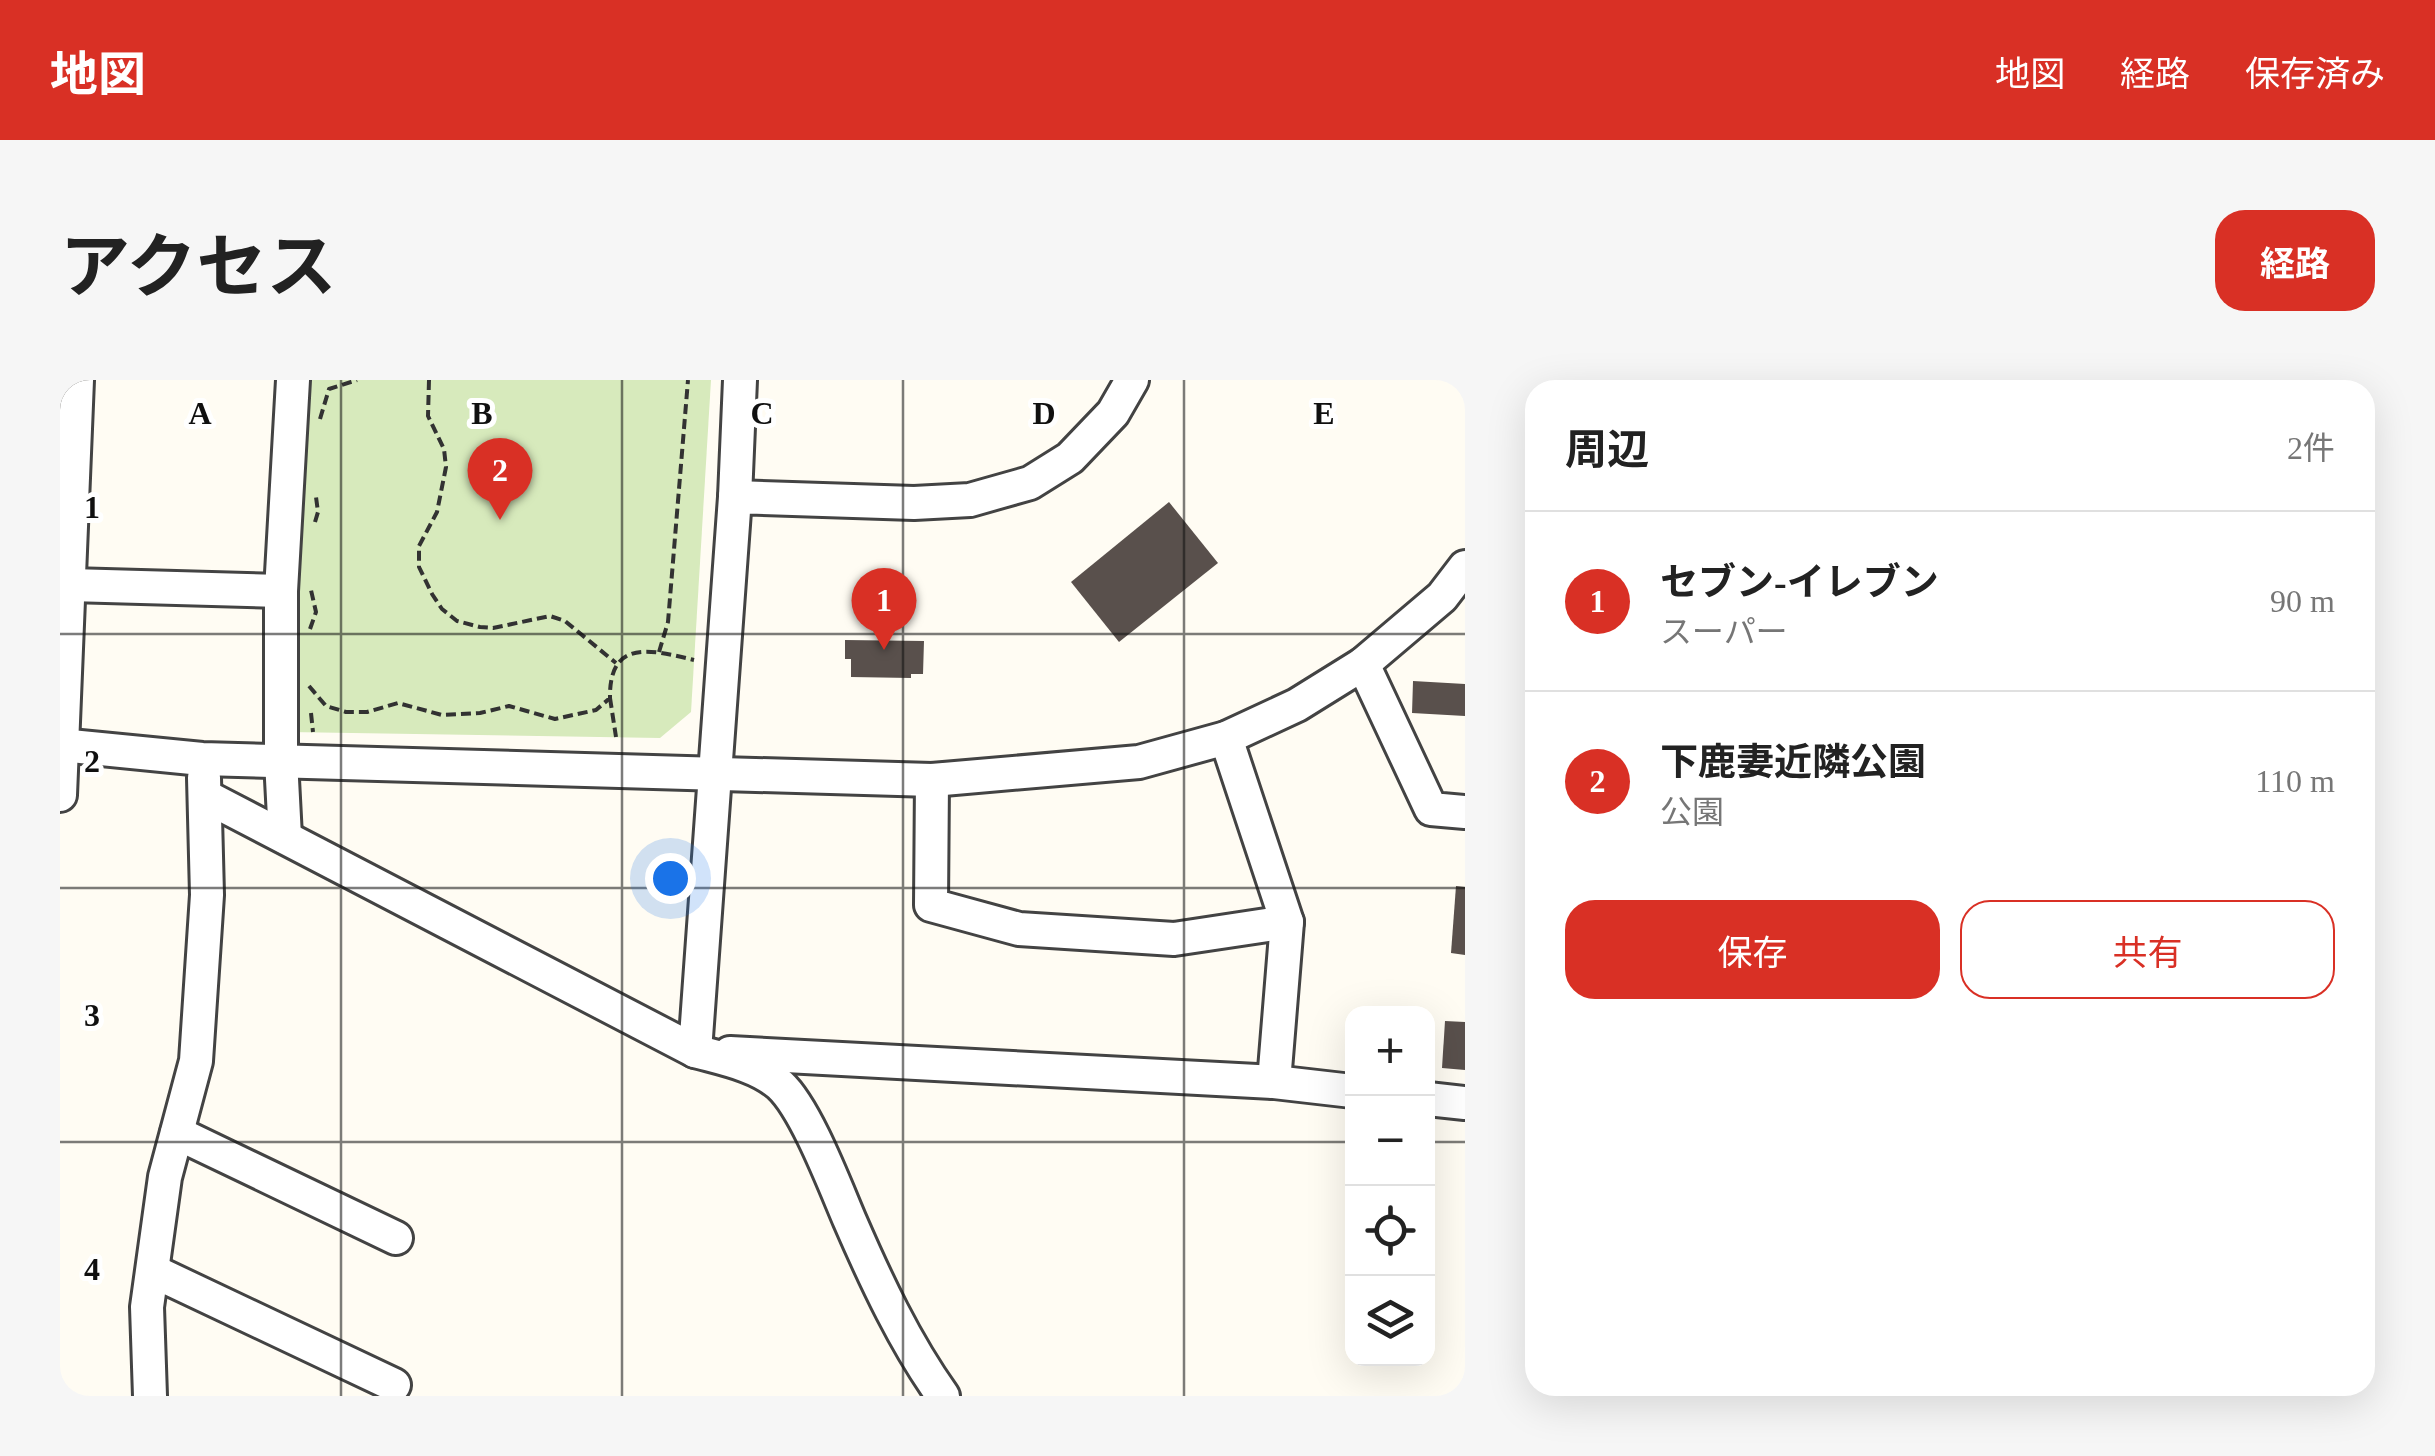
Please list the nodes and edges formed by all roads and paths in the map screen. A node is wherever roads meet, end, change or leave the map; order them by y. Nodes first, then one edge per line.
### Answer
1 (77, 380) edge
2 (293, 380) edge
3 (357, 380) edge
4 (429, 380) edge
5 (688, 380) edge
6 (740, 380) edge
7 (1132, 380) edge
8 (317, 429) dead end
9 (66, 434) edge
10 (316, 494) dead end
11 (735, 497) junction
12 (315, 524) dead end
13 (1465, 567) edge
14 (70, 584) junction
15 (295, 588) junction
16 (306, 640) dead end
17 (659, 652) junction
18 (694, 660) dead end
19 (616, 663) junction
20 (1362, 664) junction
21 (306, 676) dead end
22 (610, 698) junction
23 (616, 737) dead end
24 (1226, 738) junction
25 (61, 746) edge
26 (202, 759) junction
27 (282, 760) junction
28 (714, 774) junction
29 (932, 780) junction
30 (60, 795) edge
31 (205, 796) junction
32 (1465, 812) edge
33 (285, 837) junction
34 (1287, 922) junction
35 (696, 1052) junction
36 (1274, 1082) junction
37 (1345, 1090) edge
38 (1435, 1100) edge
39 (1465, 1103) edge
40 (177, 1132) junction
41 (396, 1238) dead end
42 (152, 1271) junction
43 (394, 1385) dead end
44 (150, 1396) edge
45 (942, 1396) edge

1 - 9 street
2 - 15 street
3 - 8 path
4 - 19 path
5 - 17 path
6 - 11 street
7 - 11 street
9 - 14 street
10 - 12 path
11 - 28 street
13 - 20 street
14 - 15 street
14 - 25 street
15 - 16 path
15 - 27 street
17 - 18 path
17 - 19 path
19 - 22 path
20 - 24 street
20 - 32 street
21 - 22 path
22 - 23 path
24 - 29 street
24 - 34 street
25 - 26 street
25 - 30 street
26 - 27 street
26 - 31 street
27 - 28 street
27 - 33 street
28 - 29 street
28 - 35 street
29 - 34 street
31 - 33 street
31 - 40 street
33 - 35 street
34 - 36 street
35 - 36 street
35 - 45 street
36 - 37 street
38 - 39 street
40 - 41 street
40 - 42 street
42 - 43 street
42 - 44 street

